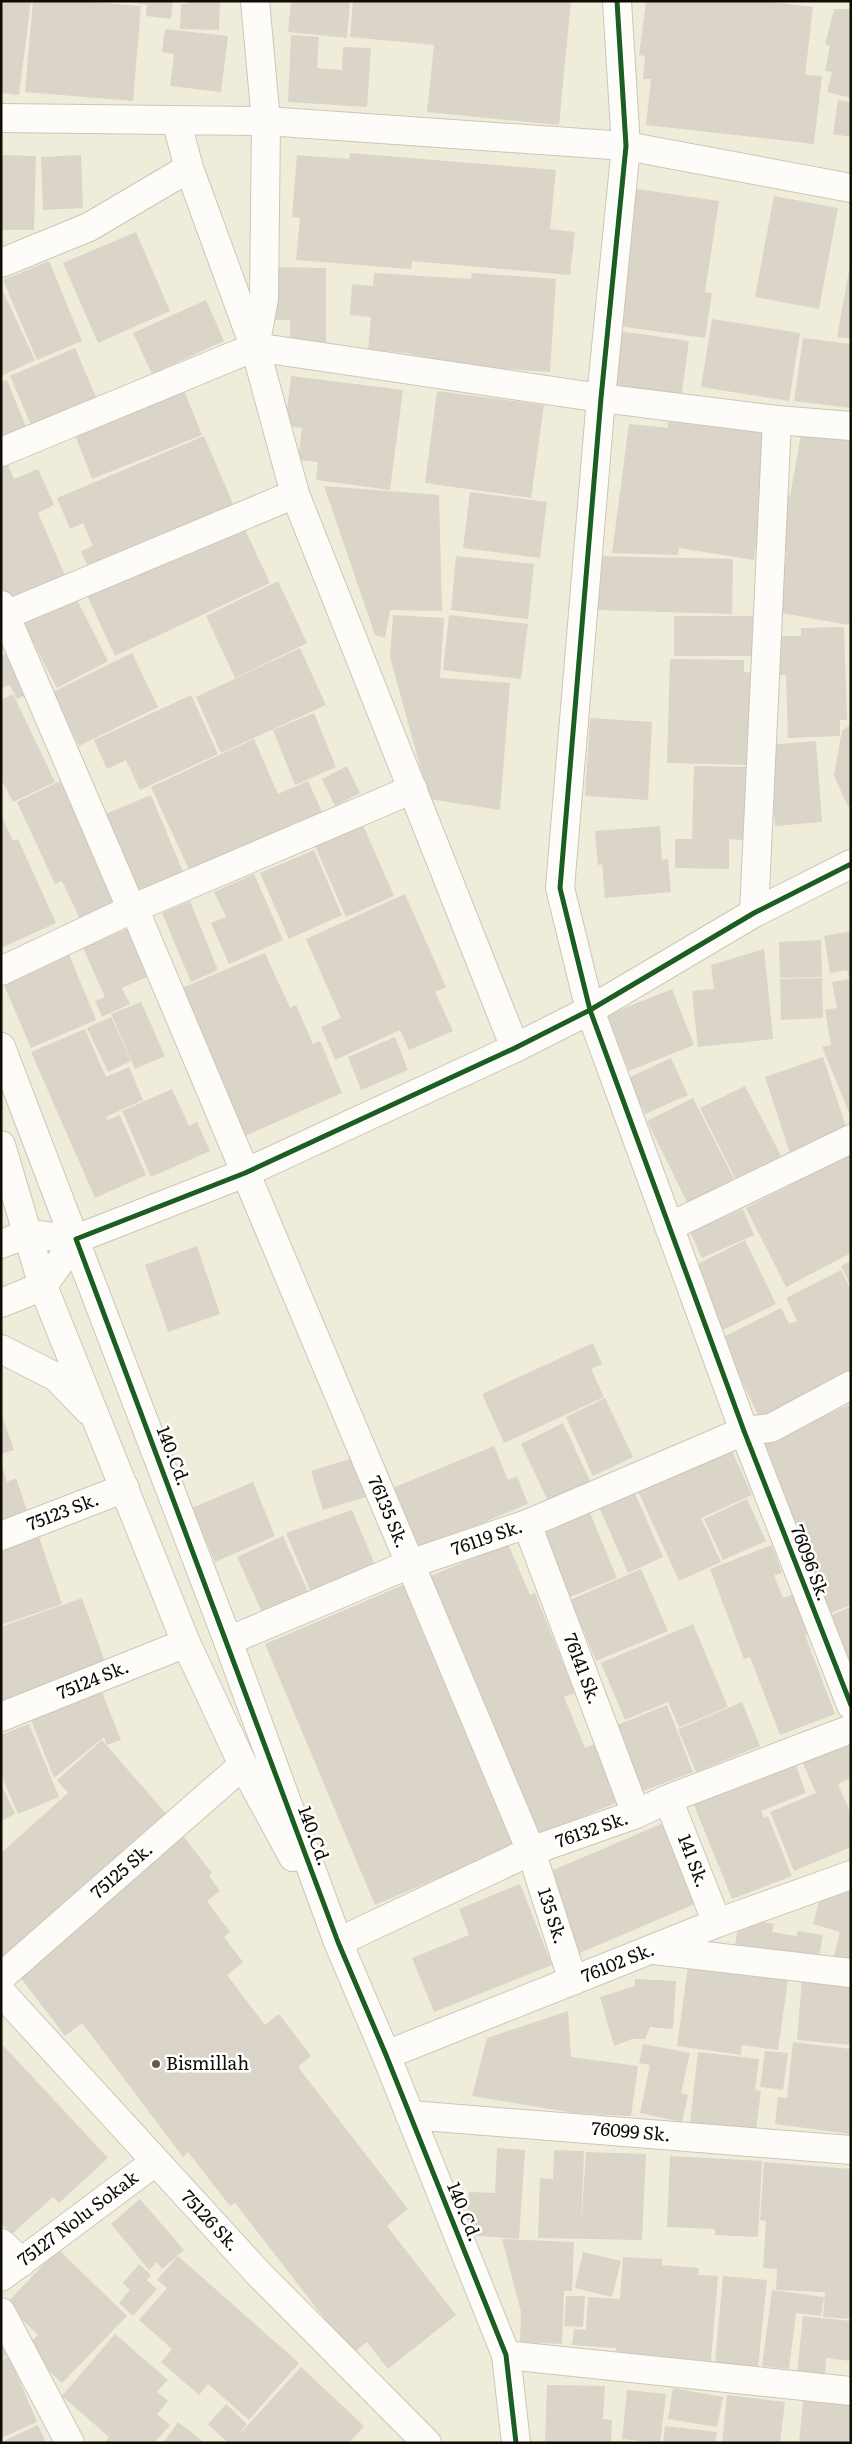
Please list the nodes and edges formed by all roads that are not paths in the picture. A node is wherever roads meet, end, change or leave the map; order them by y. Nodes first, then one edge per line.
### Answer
1 (255, 1) edge
2 (617, 1) edge
3 (1, 118) edge
4 (176, 120) junction
5 (266, 121) junction
6 (626, 146) junction
7 (189, 168) junction
8 (851, 188) edge
9 (1, 263) edge
10 (255, 348) junction
11 (600, 398) junction
12 (777, 420) junction
13 (851, 426) edge
14 (1, 452) edge
15 (295, 494) junction
16 (3, 610) edge
17 (413, 788) junction
18 (851, 864) edge
19 (134, 908) junction
20 (754, 913) junction
21 (1, 971) edge
22 (590, 1010) junction
23 (1, 1047) edge
24 (516, 1048) junction
25 (851, 1139) edge
26 (1, 1145) edge
27 (245, 1173) junction
28 (669, 1227) junction
29 (27, 1234) junction
30 (76, 1239) junction
31 (1, 1244) edge
32 (43, 1286) junction
33 (1, 1303) edge
34 (1, 1349) edge
35 (851, 1385) edge
36 (97, 1419) junction
37 (744, 1431) junction
38 (125, 1488) junction
39 (527, 1524) junction
40 (1, 1536) edge
41 (410, 1564) junction
42 (228, 1642) junction
43 (186, 1643) junction
44 (851, 1705) edge
45 (1, 1717) edge
46 (851, 1729) edge
47 (243, 1765) junction
48 (668, 1799) junction
49 (636, 1814) junction
50 (531, 1851) junction
51 (851, 1876) edge
52 (717, 1923) junction
53 (338, 1942) junction
54 (652, 1950) junction
55 (851, 1973) edge
56 (1, 1977) edge
57 (573, 1981) junction
58 (1, 1992) edge
59 (386, 2055) junction
60 (410, 2115) junction
61 (851, 2150) edge
62 (155, 2162) junction
63 (1, 2242) edge
64 (11, 2269) edge
65 (1, 2312) edge
66 (506, 2355) junction
67 (851, 2391) edge
68 (423, 2442) edge
69 (70, 2443) edge
70 (516, 2443) edge

1 - 5 street
2 - 6 street, 76096 Sk.
3 - 4 street
4 - 5 street
4 - 7 street
5 - 6 street
5 - 10 street
6 - 8 street
6 - 11 street, 76096 Sk.
7 - 9 street
7 - 10 street
10 - 11 street
10 - 14 street
10 - 15 street
11 - 12 street
11 - 22 street, 76096 Sk.
12 - 13 street
12 - 20 street
15 - 16 street
15 - 17 street
16 - 19 street, 76135 Sk.
17 - 19 street
17 - 24 street
18 - 20 street
19 - 21 street
19 - 27 street, 76135 Sk.
20 - 22 street
22 - 24 street
22 - 28 street, 76096 Sk.
23 - 30 street, 140.Cd.
24 - 27 street
25 - 28 street
26 - 29 street, 140.Cd.
27 - 30 street
27 - 41 street, 76135 Sk.
28 - 37 street, 76096 Sk.
29 - 30 street
29 - 31 street
29 - 32 street, 140.Cd.
30 - 32 street
30 - 42 street, 140.Cd.
32 - 33 street
32 - 36 street, 140.Cd.
34 - 36 street
35 - 37 street, 76119 Sk.
36 - 38 street, 140.Cd.
37 - 39 street, 76119 Sk.
37 - 44 street, 76096 Sk.
38 - 40 street, 75123 Sk.
38 - 43 street, 140.Cd.
39 - 41 street, 76119 Sk.
39 - 49 street, 76141 Sk.
41 - 42 street, 76119 Sk.
41 - 50 street, 76135 Sk.
42 - 53 street, 140.Cd.
43 - 45 street, 75124 Sk.
43 - 47 street, 140.Cd.
46 - 48 street, 76132 Sk.
47 - 53 street, 140.Cd.
47 - 56 street, 75125 Sk.
48 - 49 street, 76132 Sk.
48 - 52 street, 141 Sk.
49 - 50 street, 76132 Sk.
50 - 53 street, 76132 Sk.
50 - 57 street, 135 Sk.
51 - 52 street, 76102 Sk.
52 - 54 street, 76102 Sk.
53 - 59 street, 140.Cd.
54 - 55 street
54 - 57 street, 76102 Sk.
57 - 59 street, 76102 Sk.
58 - 62 street, 75126 Sk.
59 - 60 street, 140.Cd.
60 - 61 street, 76099 Sk.
60 - 66 street, 140.Cd.
62 - 64 street, 75127 Nolu Sokak
62 - 68 street, 75126 Sk.
63 - 64 street
65 - 69 street
66 - 67 street
66 - 70 street, 140.Cd.

